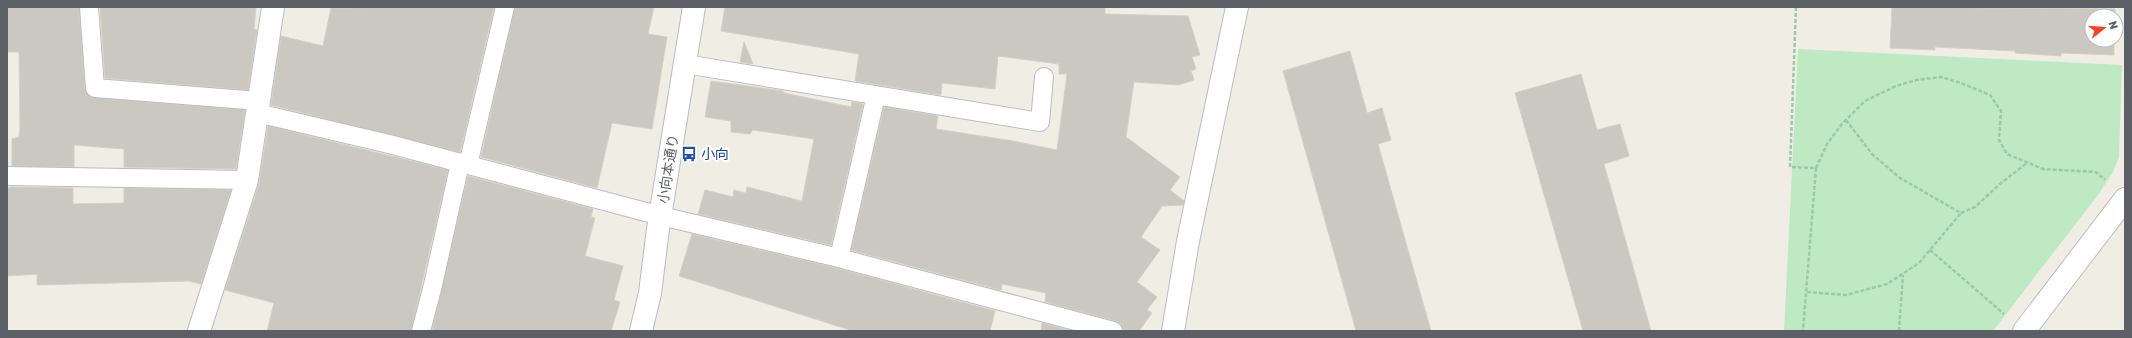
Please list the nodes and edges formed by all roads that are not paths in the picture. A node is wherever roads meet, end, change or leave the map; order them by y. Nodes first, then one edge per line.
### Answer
1 (89, 7) edge
2 (273, 7) edge
3 (505, 7) edge
4 (694, 7) edge
5 (1237, 7) edge
6 (685, 64) junction
7 (1044, 77) dead end
8 (876, 95) junction
9 (258, 107) junction
10 (464, 164) junction
11 (7, 176) edge
12 (247, 180) junction
13 (2125, 199) edge
14 (661, 216) junction
15 (839, 258) junction
16 (2016, 324) edge
17 (199, 331) edge
18 (421, 331) edge
19 (642, 331) edge
20 (1113, 331) edge
21 (1173, 331) edge

1 - 9 lane
2 - 9 street
3 - 10 lane
4 - 6 street, 小向本通り
5 - 21 street
6 - 8 lane
6 - 14 street, 小向本通り
7 - 8 lane
8 - 15 lane
9 - 10 lane
9 - 12 street
10 - 14 lane
10 - 18 lane
11 - 12 lane
12 - 17 street
13 - 16 street
14 - 15 lane
14 - 19 street, 小向本通り
15 - 20 lane

